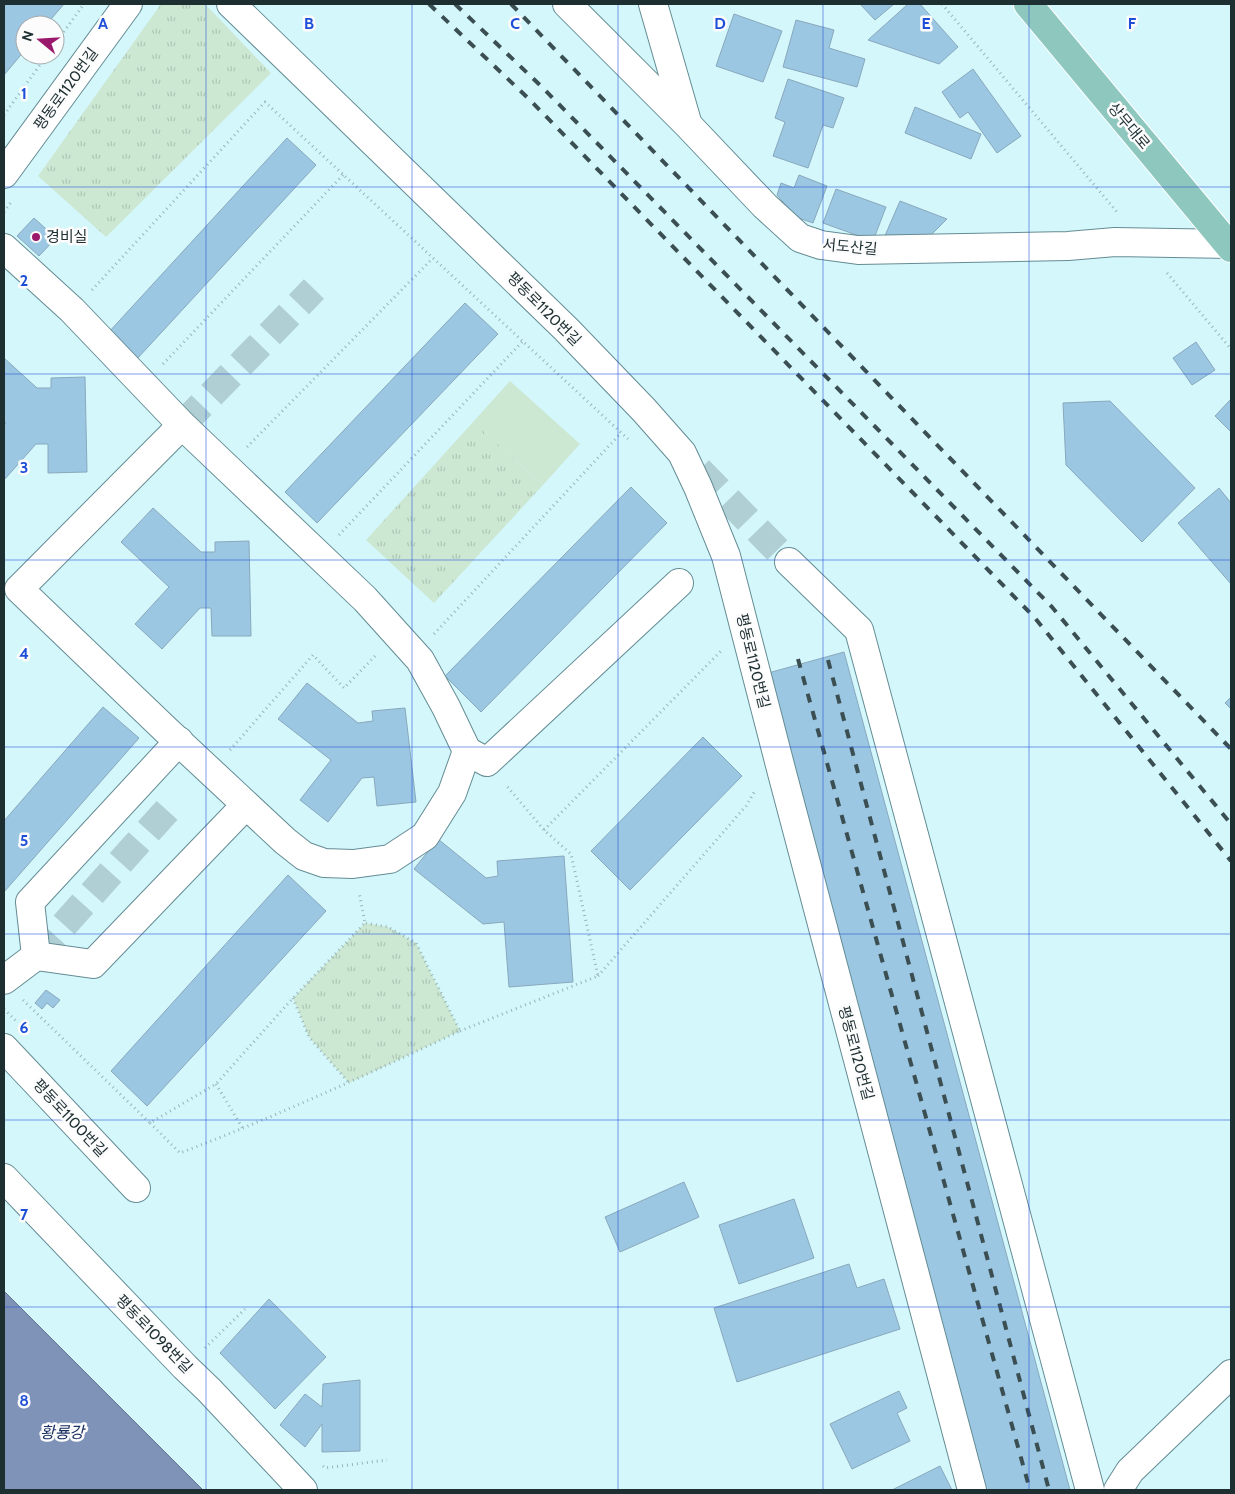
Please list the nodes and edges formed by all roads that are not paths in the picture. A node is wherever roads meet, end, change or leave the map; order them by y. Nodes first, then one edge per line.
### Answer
1 (128, 4) edge
2 (231, 4) edge
3 (567, 4) edge
4 (653, 4) edge
5 (1028, 4) edge
6 (688, 125) junction
7 (4, 174) edge
8 (1231, 246) edge
9 (4, 248) edge
10 (182, 425) junction
11 (789, 562) tunnel mouth
12 (679, 583) dead end
13 (12, 597) edge
14 (179, 741) junction
15 (477, 757) junction
16 (246, 805) junction
17 (36, 956) junction
18 (4, 980) edge
19 (4, 1048) edge
20 (4, 1178) edge
21 (136, 1188) dead end
22 (1228, 1384) edge
23 (303, 1490) edge
24 (972, 1490) edge
25 (1090, 1490) edge
26 (1118, 1490) edge

1 - 7 street, 평동로1120번길
2 - 24 street, 평동로1120번길
3 - 6 street, 서도산길
4 - 6 street
5 - 8 main road, 상무대로
6 - 8 street, 서도산길
9 - 10 street
10 - 13 street
10 - 15 street
11 - 25 street
12 - 15 street
13 - 14 street
14 - 16 street
14 - 17 street
15 - 16 street
16 - 17 street
17 - 18 street
19 - 21 street, 평동로1100번길
20 - 23 street, 평동로1098번길
22 - 26 street

